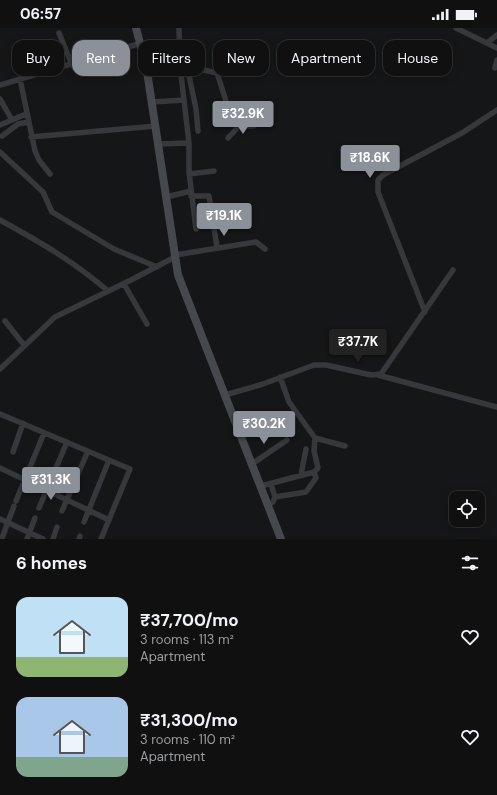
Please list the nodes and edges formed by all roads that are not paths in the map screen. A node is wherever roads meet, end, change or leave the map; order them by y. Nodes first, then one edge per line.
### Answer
1 (136, 28) edge
2 (179, 28) edge
3 (456, 28) edge
4 (59, 34) dead end
5 (497, 35) edge
6 (140, 40) edge
7 (179, 40) edge
8 (487, 43) junction
9 (497, 48) edge
10 (497, 60) edge
11 (72, 65) joint
12 (495, 68) dead end
13 (148, 76) edge
14 (181, 76) edge
15 (188, 76) edge
16 (218, 76) edge
17 (20, 79) junction
18 (0, 85) edge
19 (0, 99) edge
20 (184, 100) junction
21 (152, 102) junction
22 (497, 110) edge
23 (26, 114) junction
24 (12, 120) junction
25 (28, 122) junction
26 (0, 125) edge
27 (156, 126) junction
28 (240, 126) junction
29 (254, 126) dead end
30 (198, 131) dead end
31 (2, 136) dead end
32 (31, 137) junction
33 (228, 138) dead end
34 (189, 143) junction
35 (159, 144) junction
36 (0, 152) edge
37 (214, 171) dead end
38 (50, 174) dead end
39 (189, 174) junction
40 (191, 194) junction
41 (166, 197) junction
42 (0, 220) edge
43 (196, 229) dead end
44 (217, 247) junction
45 (265, 249) dead end
46 (175, 256) junction
47 (157, 267) junction
48 (453, 270) dead end
49 (124, 284) junction
50 (108, 291) junction
51 (425, 312) junction
52 (5, 321) dead end
53 (147, 324) dead end
54 (24, 345) junction
55 (0, 369) edge
56 (378, 375) junction
57 (280, 377) junction
58 (225, 396) junction
59 (497, 407) edge
60 (0, 414) edge
61 (22, 424) junction
62 (44, 433) junction
63 (315, 438) junction
64 (286, 440) dead end
65 (67, 442) junction
66 (345, 446) dead end
67 (306, 449) dead end
68 (88, 451) junction
69 (13, 452) dead end
70 (109, 460) junction
71 (252, 464) junction
72 (0, 468) edge
73 (314, 472) junction
74 (301, 475) junction
75 (26, 480) junction
76 (271, 484) junction
77 (261, 486) junction
78 (47, 490) junction
79 (275, 497) junction
80 (67, 499) junction
81 (268, 505) junction
82 (40, 508) dead end
83 (89, 510) junction
84 (62, 511) dead end
85 (35, 518) dead end
86 (0, 520) edge
87 (109, 520) junction
88 (84, 522) dead end
89 (8, 523) junction
90 (57, 527) dead end
91 (29, 532) junction
92 (2, 538) edge
93 (27, 539) edge
94 (43, 539) edge
95 (53, 539) edge
96 (101, 539) edge
97 (281, 539) edge

1 - 6 main road
2 - 7 street
3 - 8 street
4 - 11 street
5 - 8 street
8 - 9 street
10 - 12 street
11 - 17 street
13 - 21 main road
14 - 20 street
15 - 30 street
16 - 28 street
17 - 18 street
17 - 23 street
19 - 24 street
20 - 21 street
20 - 34 street
21 - 27 main road
22 - 51 street
23 - 24 street
23 - 25 street
24 - 26 street
25 - 31 street
25 - 32 street
27 - 32 street
27 - 35 main road
28 - 29 street
28 - 33 street
32 - 38 street
34 - 35 street
34 - 39 street
35 - 41 main road
36 - 47 street
37 - 39 street
39 - 40 street
40 - 41 street
40 - 43 street
40 - 44 street
41 - 46 main road
42 - 50 street
44 - 45 street
44 - 46 street
46 - 47 street
46 - 58 main road
47 - 49 street
48 - 51 street
49 - 50 street
49 - 53 street
50 - 54 street
51 - 56 street
52 - 54 street
54 - 55 street
56 - 57 street
56 - 59 street
57 - 58 street
57 - 63 street
58 - 71 main road
60 - 61 street
61 - 62 street
61 - 69 street
62 - 65 street
62 - 75 street
63 - 66 street
63 - 73 street
64 - 71 street
65 - 68 street
65 - 78 street
67 - 74 street
68 - 70 street
68 - 80 street
70 - 83 street
70 - 87 street
71 - 77 main road
72 - 75 street
73 - 74 street
73 - 79 street
74 - 76 street
75 - 78 street
75 - 89 street
76 - 77 street
76 - 79 street
77 - 81 main road
78 - 80 street
78 - 82 street
79 - 81 street
80 - 83 street
80 - 84 street
81 - 97 main road
83 - 87 street
83 - 88 street
85 - 91 street
86 - 89 street
87 - 96 street
89 - 91 street
89 - 92 street
90 - 95 street
91 - 93 street
91 - 94 street

